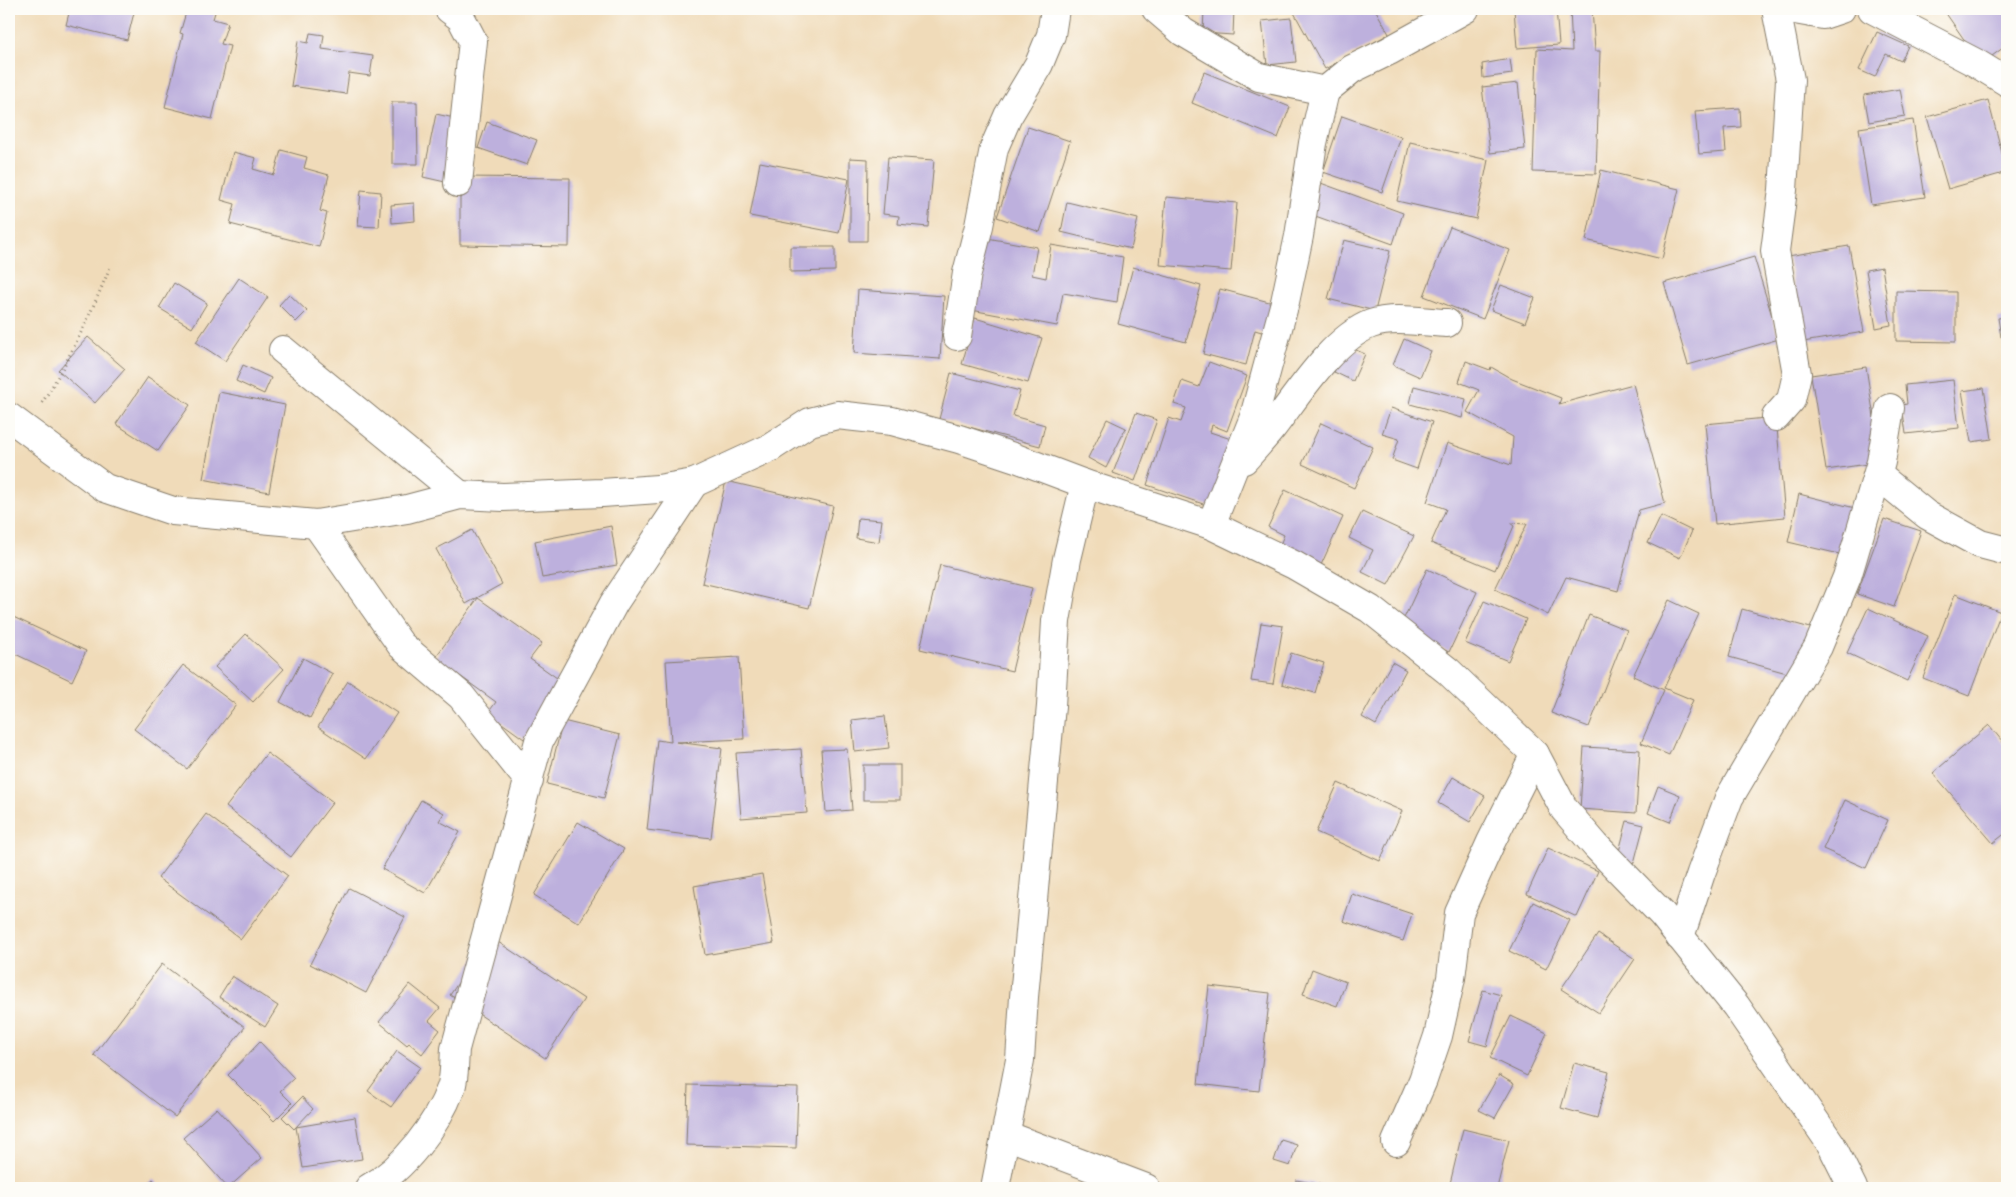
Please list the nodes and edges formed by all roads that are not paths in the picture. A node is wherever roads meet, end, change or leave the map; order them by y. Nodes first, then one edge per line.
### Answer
1 (449, 9) edge
2 (1056, 9) edge
3 (1156, 9) edge
4 (1465, 9) edge
5 (1776, 9) edge
6 (1789, 9) edge
7 (1841, 9) edge
8 (1872, 9) edge
9 (2007, 82) edge
10 (1325, 91) junction
11 (458, 183) dead end
12 (1447, 323) dead end
13 (957, 336) dead end
14 (283, 350) dead end
15 (1890, 408) dead end
16 (1776, 417) dead end
17 (14, 420) edge
18 (1233, 472) junction
19 (1878, 475) junction
20 (694, 483) junction
21 (1085, 484) junction
22 (460, 495) junction
23 (316, 524) junction
24 (1211, 526) junction
25 (2007, 551) edge
26 (1535, 754) junction
27 (529, 781) junction
28 (1680, 937) junction
29 (1006, 1135) junction
30 (1396, 1142) dead end
31 (369, 1188) edge
32 (995, 1188) edge
33 (1146, 1188) edge
34 (1853, 1188) edge

1 - 11 street
2 - 13 street
3 - 10 street
4 - 10 street
5 - 16 street
6 - 7 street
8 - 9 street
10 - 18 street
12 - 18 street
14 - 22 street
15 - 19 street
17 - 23 street
18 - 24 street
19 - 25 street
19 - 28 street
20 - 21 street
20 - 22 street
20 - 27 street
21 - 24 street
21 - 29 street
22 - 23 street
23 - 27 street
24 - 26 street
26 - 28 street
26 - 30 street
27 - 31 street
28 - 34 street
29 - 32 street
29 - 33 street

